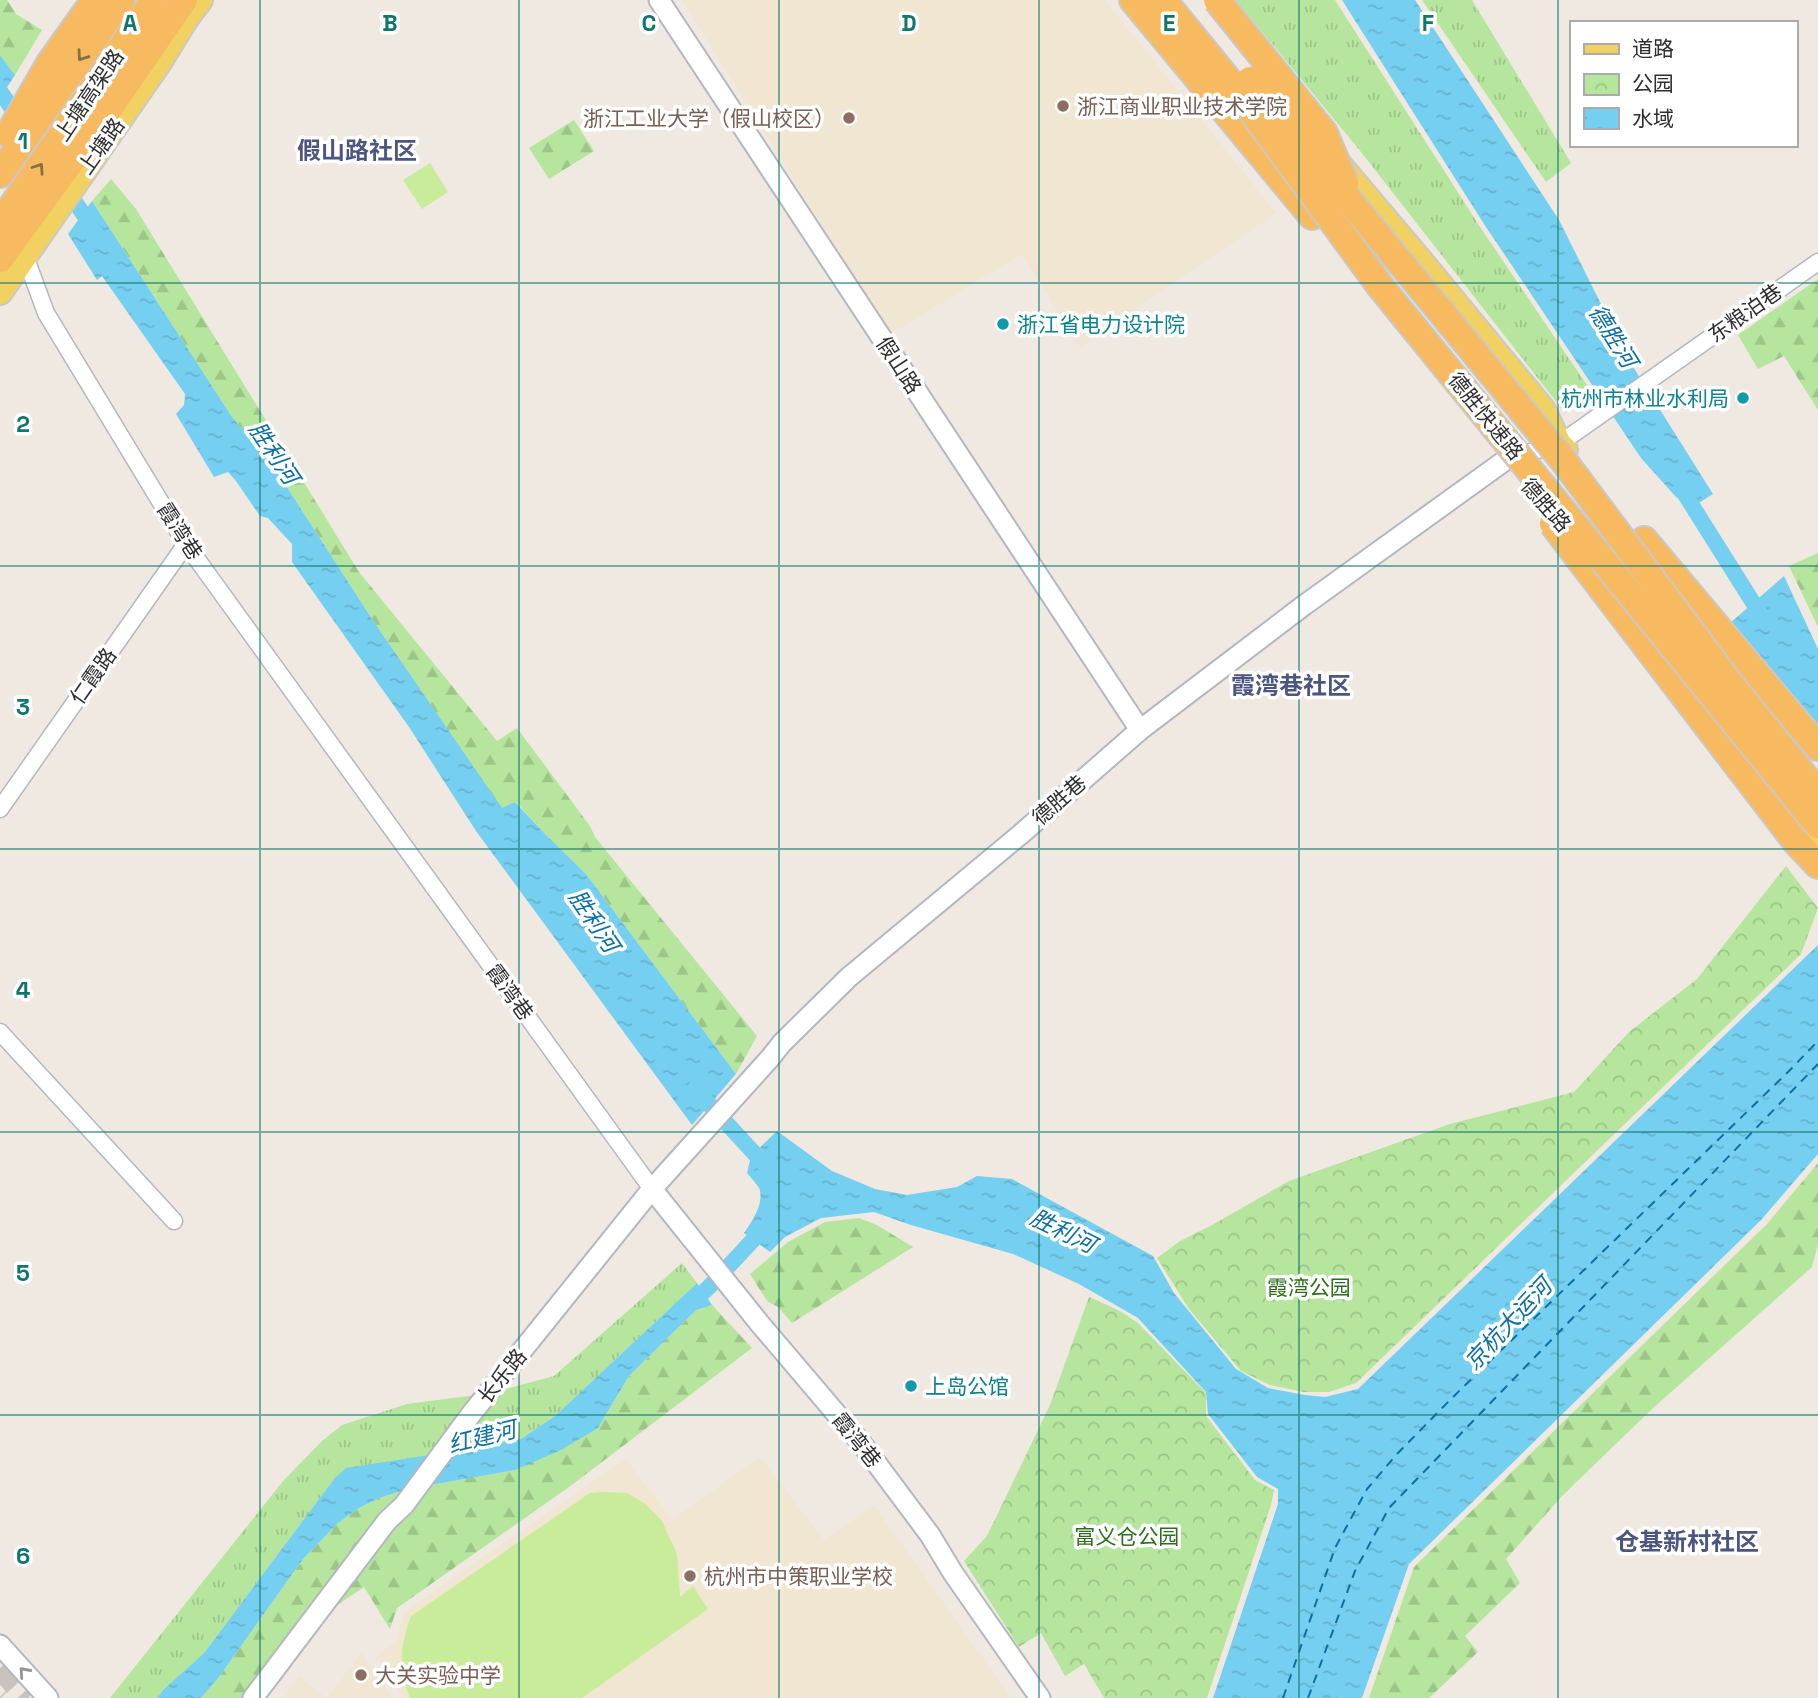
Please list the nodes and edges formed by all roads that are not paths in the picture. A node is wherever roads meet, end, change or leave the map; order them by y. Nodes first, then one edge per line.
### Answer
1 (87, 0) edge
2 (95, 0) edge
3 (121, 0) edge
4 (153, 0) edge
5 (184, 0) edge
6 (200, 0) edge
7 (659, 0) edge
8 (1133, 0) edge
9 (1146, 0) edge
10 (1163, 0) edge
11 (1185, 0) edge
12 (1204, 0) edge
13 (1217, 0) edge
14 (0, 123) edge
15 (0, 149) edge
16 (0, 174) edge
17 (1357, 211) junction
18 (0, 225) edge
19 (12, 258) edge
20 (1818, 262) edge
21 (1380, 286) junction
22 (0, 292) edge
23 (1497, 430) junction
24 (1561, 452) junction
25 (1507, 458) junction
26 (186, 544) junction
27 (1140, 730) junction
28 (1818, 747) edge
29 (1818, 773) edge
30 (1818, 793) edge
31 (0, 809) edge
32 (1818, 825) edge
33 (1818, 844) edge
34 (1818, 865) edge
35 (0, 1032) edge
36 (652, 1189) junction
37 (174, 1221) dead end
38 (0, 1645) edge
39 (48, 1698) edge
40 (253, 1698) edge
41 (1040, 1698) edge

1 - 14 main road
2 - 15 highway
3 -> 16 highway, 上塘高架路
18 -> 4 highway, 上塘高架路
5 - 19 highway
6 - 19 main road, 上塘路
7 - 27 street, 假山路
8 - 21 highway, bridge
9 - 25 main road, 德胜路
10 - 21 highway, 德胜快速路, bridge
11 - 17 highway, 德胜快速路, bridge
12 - 24 main road
13 - 17 highway, bridge
17 - 24 highway, 德胜快速路, bridge
19 - 22 main road, 上塘路
19 - 26 street, 霞湾巷
20 - 24 street, 东粮泊巷
21 - 23 highway, 德胜快速路, bridge
23 - 32 highway, 德胜快速路, bridge
23 - 34 highway, bridge
24 - 25 street
24 - 28 highway, bridge
24 - 29 main road
24 - 30 highway, 德胜快速路, bridge
25 - 27 street, 德胜巷
25 - 33 main road, 德胜路
26 - 31 street, 仁霞路
26 - 36 street, 霞湾巷
27 - 36 street, 德胜巷
35 - 37 street
36 - 40 street, 长乐路
36 - 41 street, 霞湾巷
39 -> 38 street

